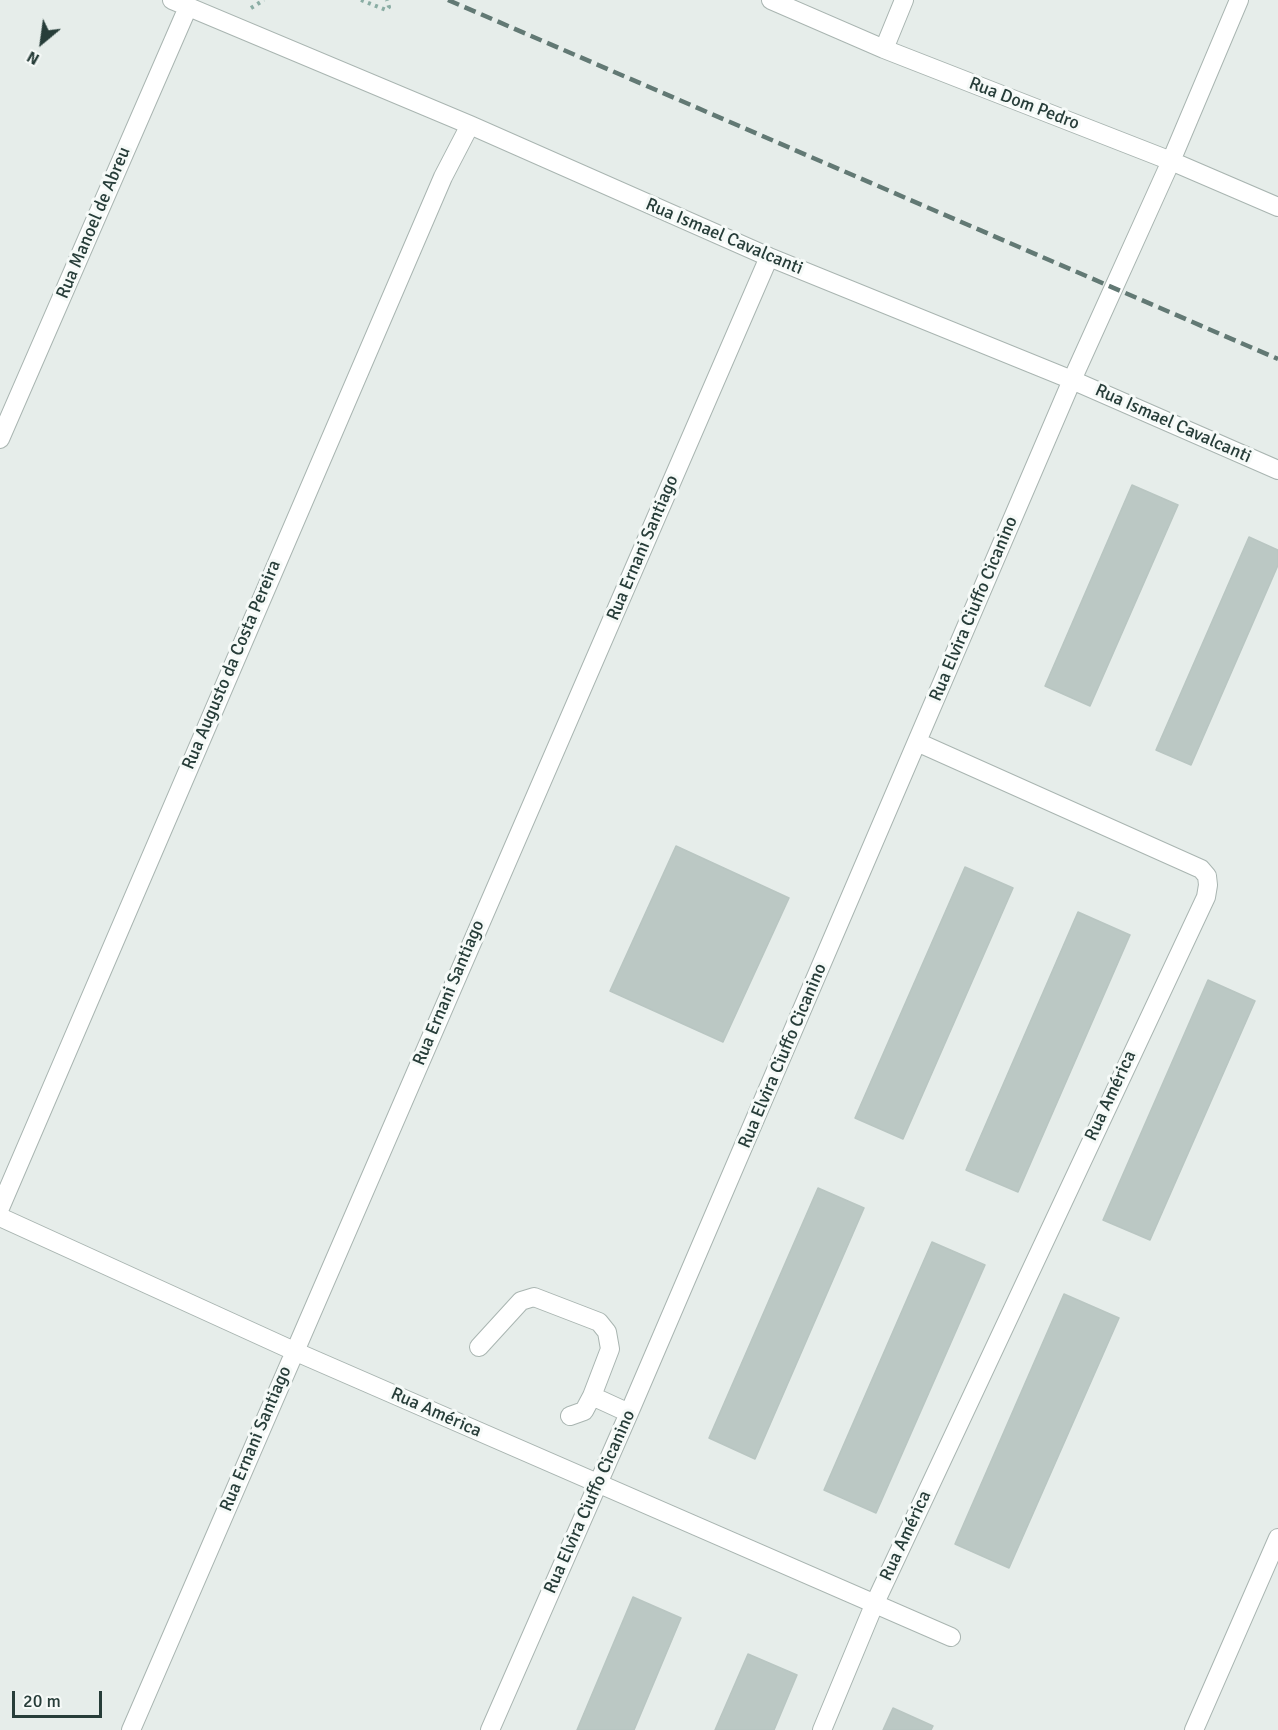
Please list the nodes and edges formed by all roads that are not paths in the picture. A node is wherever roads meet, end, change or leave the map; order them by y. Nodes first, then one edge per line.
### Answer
1 (771, 0) edge
2 (904, 0) edge
3 (1239, 0) edge
4 (180, 3) edge
5 (884, 49) junction
6 (470, 125) junction
7 (1171, 161) junction
8 (1278, 207) edge
9 (769, 257) junction
10 (1072, 380) junction
11 (0, 439) edge
12 (1278, 470) edge
13 (917, 742) junction
14 (0, 1208) edge
15 (0, 1217) edge
16 (479, 1347) dead end
17 (294, 1351) junction
18 (592, 1396) junction
19 (629, 1413) junction
20 (570, 1416) dead end
21 (598, 1483) junction
22 (1278, 1538) edge
23 (874, 1605) junction
24 (951, 1637) dead end
25 (130, 1730) edge
26 (490, 1730) edge
27 (822, 1730) edge
28 (1194, 1730) edge

1 - 5 street, Rua Dom Pedro
2 - 5 street
3 - 7 street, Rua Elvira Ciuffo Cicanino
4 - 6 street, Rua Ismael Cavalcanti
4 - 11 street, Rua Manoel de Abreu
5 - 7 street, Rua Dom Pedro
6 - 9 street, Rua Ismael Cavalcanti
6 - 14 street, Rua Augusto da Costa Pereira
7 - 8 street, Rua Dom Pedro
7 - 10 street, Rua Elvira Ciuffo Cicanino
9 - 10 street, Rua Ismael Cavalcanti
9 - 17 street, Rua Ernani Santiago
10 - 12 street, Rua Ismael Cavalcanti
10 - 13 street, Rua Elvira Ciuffo Cicanino
13 - 19 street, Rua Elvira Ciuffo Cicanino
13 - 23 street, Rua América
15 - 17 street, Rua América
16 - 18 street
17 - 21 street, Rua América
17 - 25 street, Rua Ernani Santiago
18 - 19 street
18 - 20 street
19 - 21 street, Rua Elvira Ciuffo Cicanino
21 - 23 street, Rua América
21 - 26 street, Rua Elvira Ciuffo Cicanino
22 - 28 street
23 - 24 street, Rua América
23 - 27 street, Rua América

